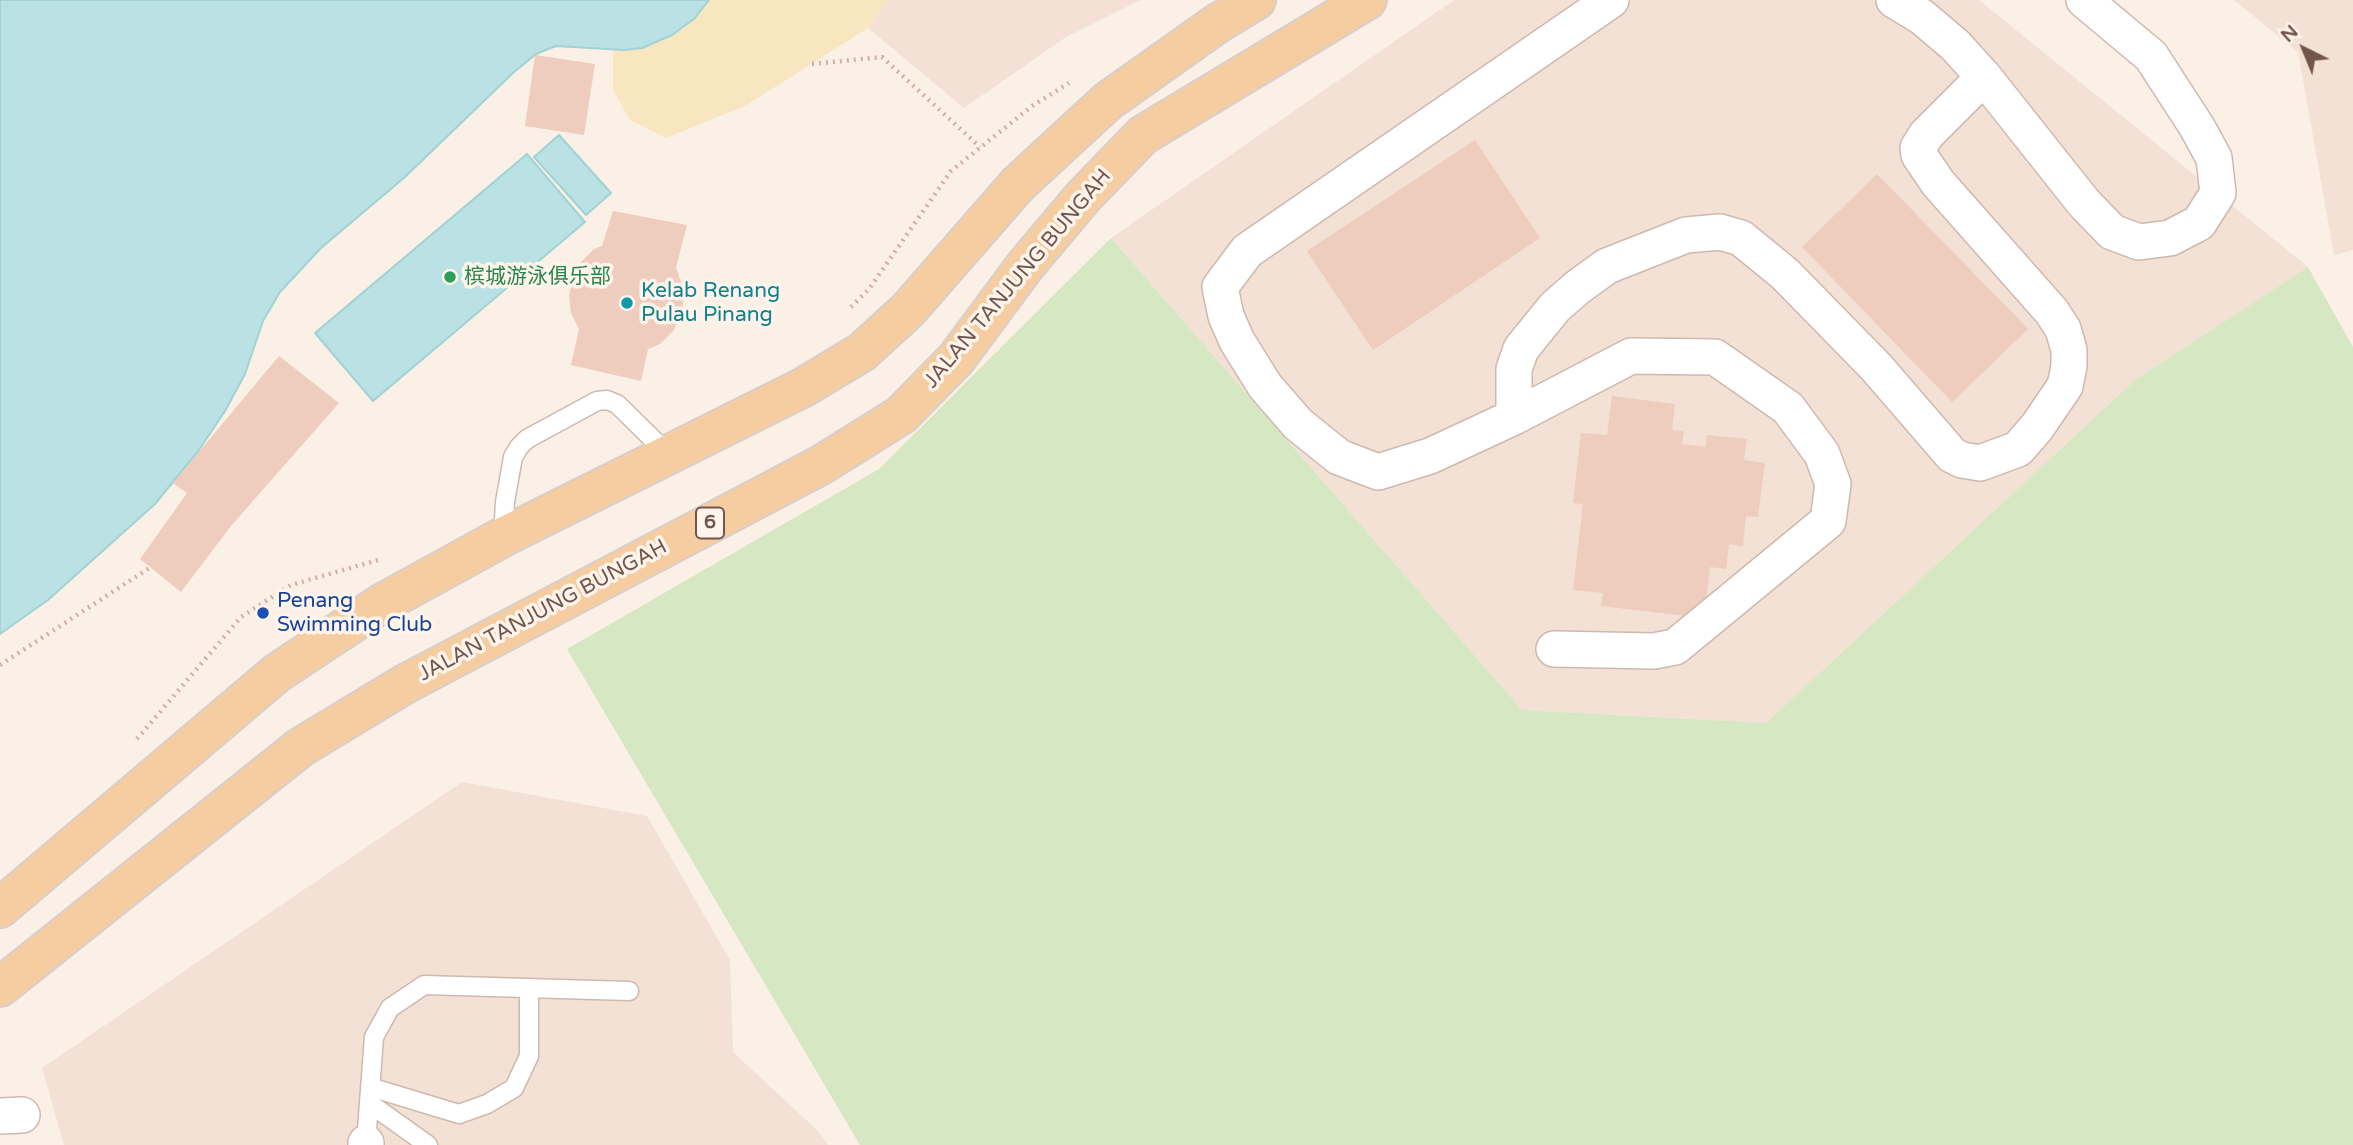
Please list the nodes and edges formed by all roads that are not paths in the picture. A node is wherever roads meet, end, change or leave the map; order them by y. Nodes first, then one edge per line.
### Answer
1 (1256, 0) edge
2 (1367, 0) edge
3 (1611, 0) edge
4 (1894, 0) edge
5 (2084, 0) edge
6 (1984, 77) junction
7 (1514, 417) junction
8 (669, 455) junction
9 (503, 537) junction
10 (1554, 649) dead end
11 (0, 908) edge
12 (0, 987) edge
13 (529, 988) junction
14 (629, 991) dead end
15 (369, 1095) junction
16 (366, 1144) edge
17 (428, 1145) edge

1 - 8 main road
2 - 12 main road, JALAN TANJUNG BUNGAH / 6
3 - 7 street
4 - 6 street
5 - 6 street
6 - 7 street
7 - 10 street
8 - 9 main road
8 - 9 lane
9 - 11 main road
13 - 14 lane
13 - 15 lane
13 - 15 lane
15 - 16 lane
15 - 17 lane

